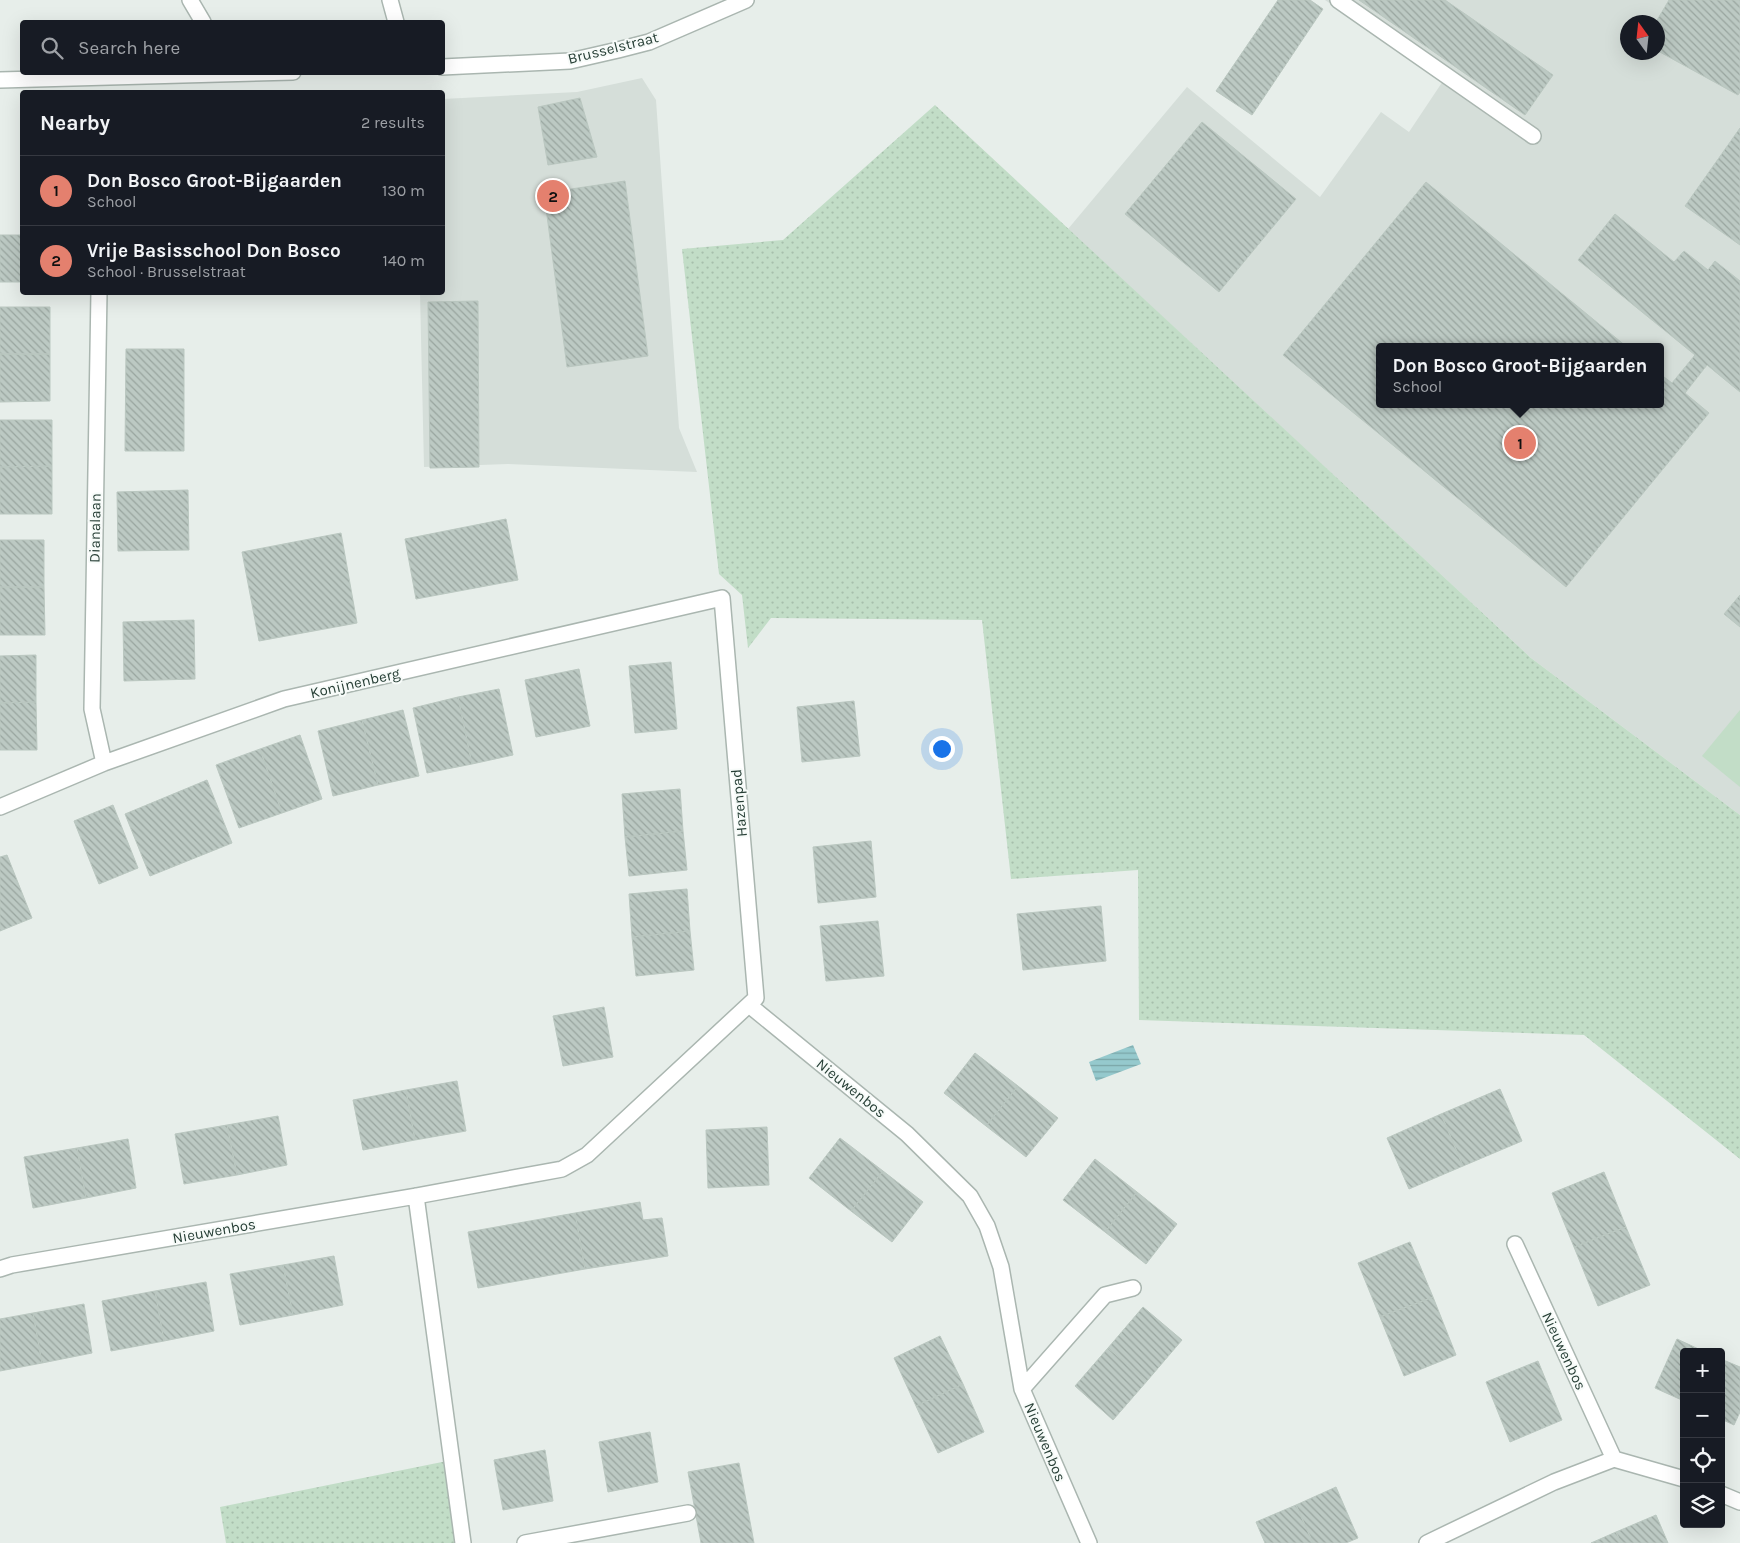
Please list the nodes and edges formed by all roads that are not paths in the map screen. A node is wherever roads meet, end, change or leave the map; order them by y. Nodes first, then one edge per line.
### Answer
1 (190, 0) edge
2 (390, 0) edge
3 (746, 0) edge
4 (1338, 0) edge
5 (202, 20) edge
6 (395, 20) edge
7 (445, 67) edge
8 (211, 75) edge
9 (0, 80) edge
10 (102, 85) edge
11 (1533, 136) dead end
12 (99, 295) edge
13 (722, 598) joint
14 (104, 763) junction
15 (0, 807) edge
16 (749, 1005) junction
17 (416, 1196) junction
18 (1515, 1244) dead end
19 (4, 1265) edge
20 (1134, 1288) dead end
21 (1022, 1388) junction
22 (1614, 1459) junction
23 (1680, 1478) edge
24 (1725, 1496) edge
25 (1740, 1502) edge
26 (688, 1513) dead end
27 (463, 1543) edge
28 (525, 1543) edge
29 (1089, 1543) edge
30 (1427, 1543) edge

1 - 5 street
2 - 6 street
3 - 7 street, Brusselstraat
4 - 11 street
8 - 10 street
9 - 10 street
12 - 14 street, Dianalaan
13 - 14 street, Konijnenberg
13 - 16 street, Hazenpad
14 - 15 street, Konijnenberg
16 - 17 street, Nieuwenbos
16 - 21 street, Nieuwenbos
17 - 19 street, Nieuwenbos
17 - 27 street
18 - 22 street, Nieuwenbos
20 - 21 street
21 - 29 street, Nieuwenbos
22 - 23 street
22 - 30 street
24 - 25 street
26 - 28 street

